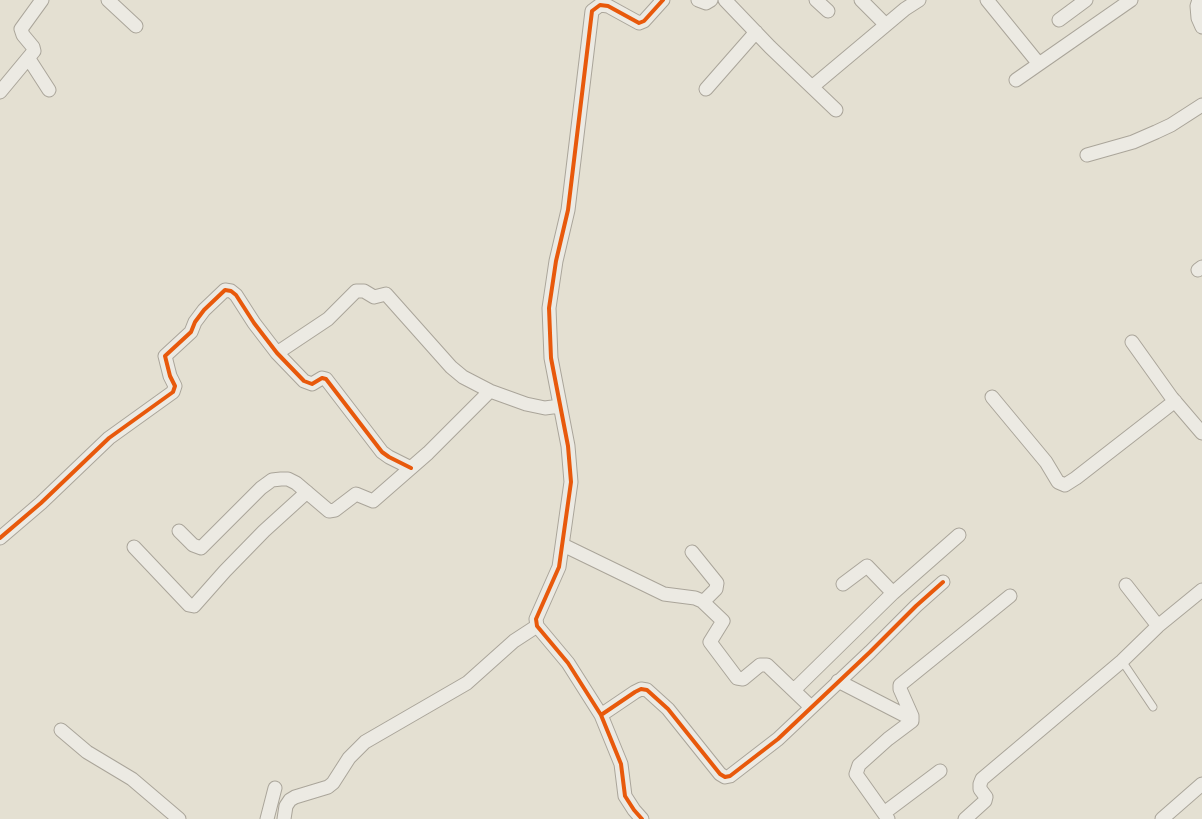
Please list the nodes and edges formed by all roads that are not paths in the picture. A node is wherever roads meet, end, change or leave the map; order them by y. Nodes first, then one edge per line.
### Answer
1 (42, 0) edge
2 (108, 0) edge
3 (663, 0) edge
4 (698, 0) edge
5 (711, 0) edge
6 (725, 0) edge
7 (816, 0) edge
8 (861, 0) edge
9 (919, 0) edge
10 (987, 0) edge
11 (1086, 0) edge
12 (1200, 0) edge
13 (600, 2) edge
14 (1125, 2) edge
15 (828, 11) dead end
16 (1059, 20) dead end
17 (886, 25) junction
18 (136, 26) dead end
19 (1202, 27) edge
20 (756, 32) junction
21 (28, 58) junction
22 (1039, 64) junction
23 (1016, 80) dead end
24 (812, 87) junction
25 (706, 89) dead end
26 (49, 90) dead end
27 (0, 92) edge
28 (1202, 105) edge
29 (836, 110) dead end
30 (1087, 155) dead end
31 (1132, 342) dead end
32 (277, 353) junction
33 (490, 391) junction
34 (992, 396) dead end
35 (1175, 401) junction
36 (560, 406) junction
37 (1202, 433) edge
38 (411, 468) junction
39 (307, 492) junction
40 (179, 531) dead end
41 (959, 535) dead end
42 (0, 538) edge
43 (563, 545) junction
44 (134, 547) dead end
45 (692, 552) dead end
46 (943, 582) dead end
47 (843, 584) dead end
48 (1126, 585) dead end
49 (1202, 590) edge
50 (893, 594) junction
51 (1010, 596) dead end
52 (703, 602) junction
53 (537, 626) junction
54 (1158, 626) junction
55 (1122, 661) junction
56 (838, 681) junction
57 (794, 690) junction
58 (1153, 706) dead end
59 (811, 707) junction
60 (601, 715) junction
61 (912, 716) junction
62 (61, 730) dead end
63 (940, 771) dead end
64 (1202, 784) edge
65 (275, 788) dead end
66 (886, 816) edge
67 (179, 819) edge
68 (267, 819) edge
69 (284, 819) edge
70 (642, 819) edge
71 (965, 819) edge
72 (1162, 819) edge

1 - 21 street
2 - 18 street
3 - 13 street
4 - 5 street
6 - 20 street
7 - 15 street
8 - 17 street
9 - 17 street
10 - 22 street
11 - 16 street
12 - 19 street
13 - 36 street
14 - 22 street
17 - 24 street
20 - 24 street
20 - 25 street
21 - 26 street
21 - 27 street
22 - 23 street
24 - 29 street
28 - 30 street
31 - 35 street
32 - 33 street
32 - 38 street
32 - 42 street
33 - 36 street
33 - 38 street
34 - 35 street
35 - 37 street
36 - 43 street
38 - 39 street
39 - 40 street
39 - 44 street
41 - 50 street
43 - 52 street
43 - 53 street
45 - 52 street
46 - 56 street
47 - 50 street
48 - 54 street
49 - 54 street
50 - 57 street
51 - 61 street
52 - 57 street
53 - 60 street
53 - 69 street
54 - 55 street
55 - 58 lane
55 - 71 street
56 - 59 street
56 - 61 street
57 - 59 street
59 - 60 street
60 - 70 street
61 - 66 street
62 - 67 street
63 - 66 street
64 - 72 street
65 - 68 street

